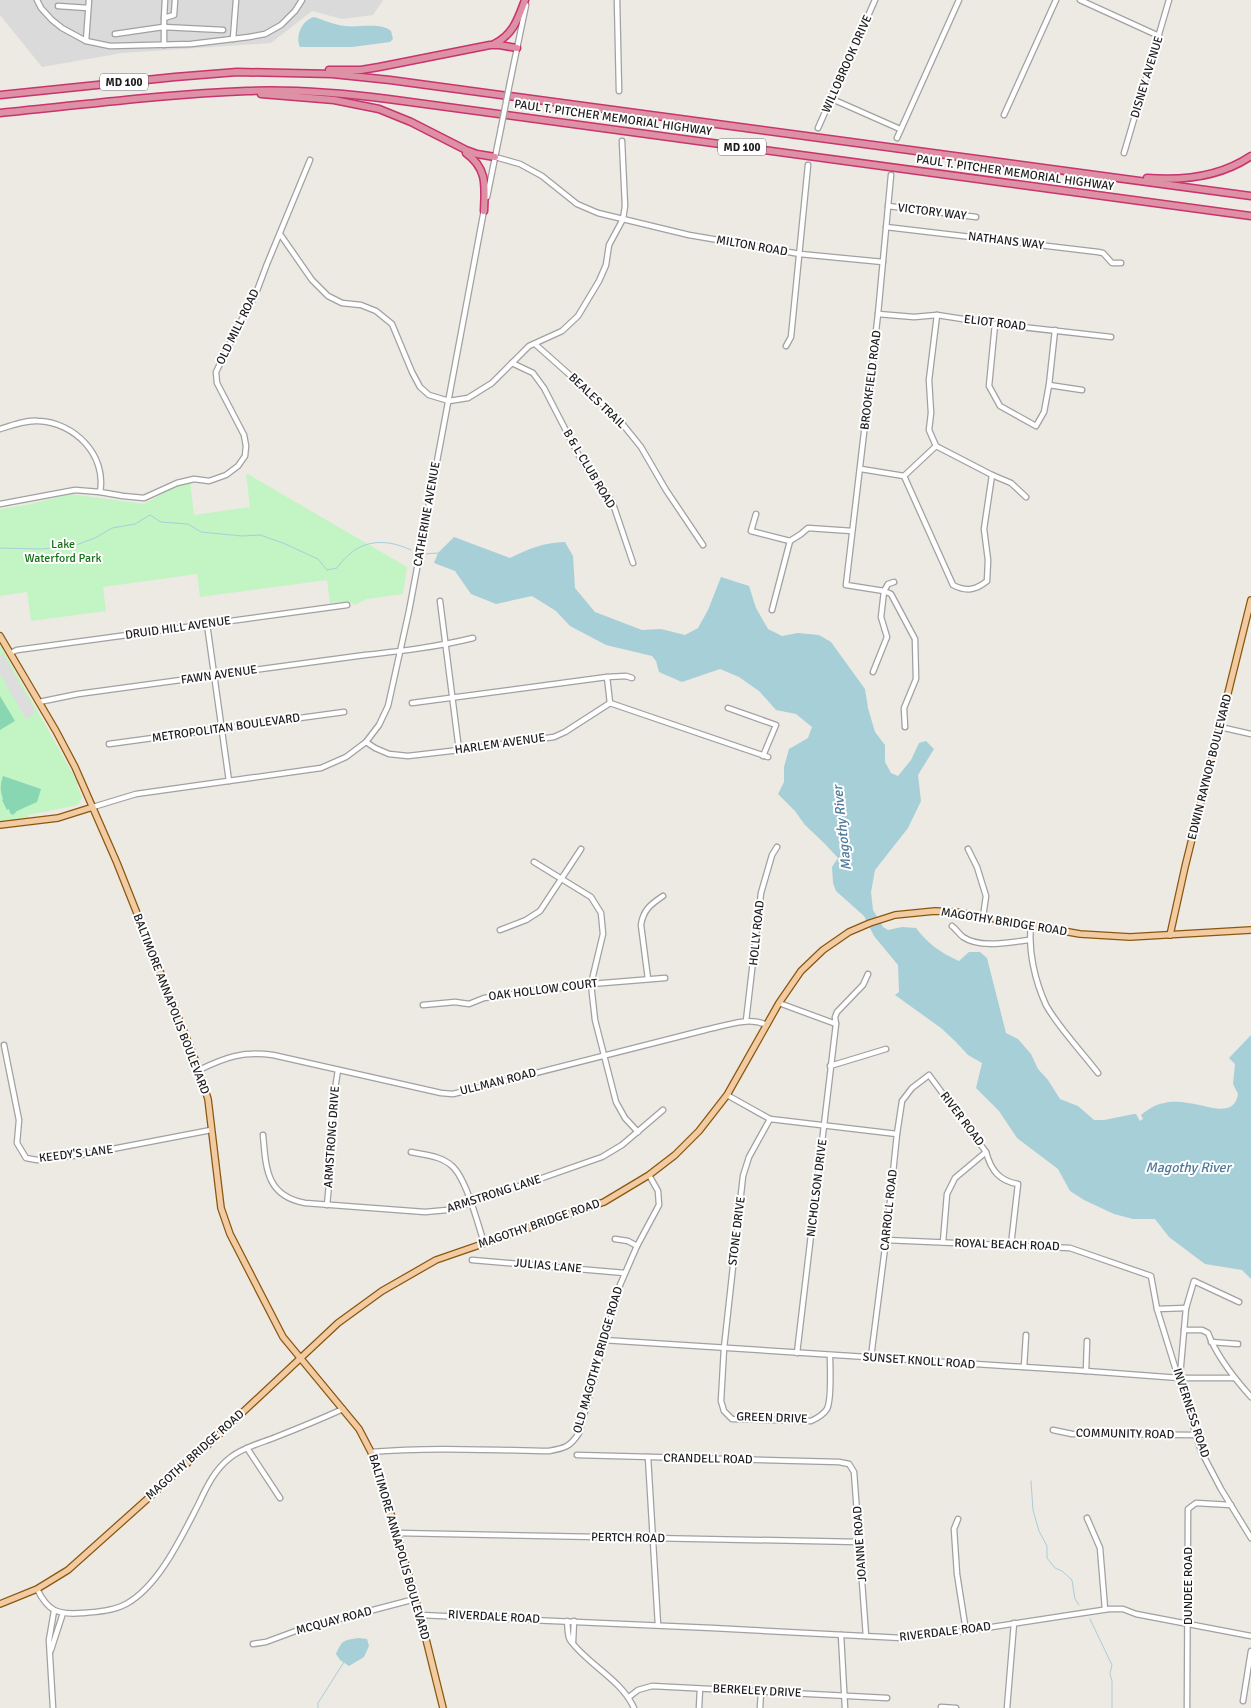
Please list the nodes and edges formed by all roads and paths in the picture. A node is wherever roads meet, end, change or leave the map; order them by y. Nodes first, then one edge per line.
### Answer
1 (37, 0) edge
2 (88, 0) edge
3 (165, 0) edge
4 (174, 0) edge
5 (236, 0) edge
6 (302, 0) edge
7 (526, 0) edge
8 (617, 0) edge
9 (875, 0) edge
10 (959, 0) edge
11 (1056, 0) edge
12 (1080, 0) edge
13 (1169, 0) edge
14 (58, 6) dead end
15 (88, 8) junction
16 (164, 18) junction
17 (163, 27) junction
18 (223, 30) dead end
19 (115, 34) dead end
20 (1159, 36) junction
21 (233, 39) junction
22 (86, 40) junction
23 (164, 44) junction
24 (490, 45) junction
25 (516, 48) junction
26 (266, 72) junction
27 (248, 91) junction
28 (620, 91) dead end
29 (0, 95) edge
30 (832, 99) junction
31 (0, 113) edge
32 (1004, 115) dead end
33 (818, 128) dead end
34 (900, 129) junction
35 (897, 138) dead end
36 (622, 141) dead end
37 (450, 142) junction
38 (1124, 153) dead end
39 (1251, 156) edge
40 (495, 157) junction
41 (310, 160) dead end
42 (997, 162) junction
43 (808, 165) dead end
44 (891, 175) dead end
45 (1251, 196) edge
46 (888, 206) junction
47 (484, 211) junction
48 (1251, 216) edge
49 (976, 217) dead end
50 (623, 219) junction
51 (886, 227) junction
52 (280, 234) junction
53 (800, 254) junction
54 (883, 262) junction
55 (1121, 263) dead end
56 (878, 314) junction
57 (937, 315) junction
58 (995, 324) junction
59 (1055, 330) junction
60 (1111, 337) dead end
61 (535, 344) junction
62 (786, 346) dead end
63 (512, 363) junction
64 (1049, 385) junction
65 (1082, 390) dead end
66 (449, 401) junction
67 (0, 430) edge
68 (936, 446) junction
69 (860, 469) junction
70 (992, 475) junction
71 (904, 476) junction
72 (100, 492) junction
73 (1026, 497) dead end
74 (0, 504) edge
75 (756, 514) dead end
76 (852, 531) junction
77 (790, 541) junction
78 (703, 545) dead end
79 (633, 563) dead end
80 (894, 582) dead end
81 (884, 591) junction
82 (1251, 600) edge
83 (440, 601) dead end
84 (347, 605) dead end
85 (772, 610) dead end
86 (1249, 618) edge
87 (207, 624) junction
88 (0, 636) edge
89 (472, 638) dead end
90 (445, 645) junction
91 (400, 651) junction
92 (10, 653) junction
93 (873, 672) dead end
94 (215, 676) junction
95 (607, 677) junction
96 (632, 678) dead end
97 (452, 698) junction
98 (39, 702) junction
99 (412, 703) dead end
100 (610, 703) junction
101 (728, 708) dead end
102 (344, 712) dead end
103 (905, 727) dead end
104 (1220, 727) junction
105 (222, 729) junction
106 (1251, 734) edge
107 (366, 742) junction
108 (109, 744) dead end
109 (459, 750) junction
110 (230, 781) junction
111 (93, 807) junction
112 (0, 825) edge
113 (777, 846) dead end
114 (581, 849) dead end
115 (968, 849) dead end
116 (534, 862) dead end
117 (561, 878) junction
118 (663, 896) dead end
119 (983, 917) junction
120 (1032, 925) junction
121 (952, 926) dead end
122 (500, 930) dead end
123 (1251, 930) edge
124 (1170, 935) junction
125 (1029, 940) junction
126 (868, 974) dead end
127 (665, 978) dead end
128 (648, 979) junction
129 (591, 984) junction
130 (780, 1003) junction
131 (423, 1005) dead end
132 (746, 1021) junction
133 (836, 1024) junction
134 (768, 1025) junction
135 (4, 1045) dead end
136 (886, 1049) dead end
137 (605, 1055) junction
138 (830, 1066) junction
139 (199, 1070) junction
140 (338, 1070) junction
141 (1098, 1073) dead end
142 (929, 1075) joint
143 (727, 1094) junction
144 (663, 1110) dead end
145 (770, 1119) junction
146 (824, 1127) junction
147 (211, 1130) junction
148 (638, 1132) junction
149 (897, 1134) junction
150 (263, 1135) dead end
151 (411, 1152) dead end
152 (986, 1152) junction
153 (649, 1175) junction
154 (471, 1203) junction
155 (327, 1205) junction
156 (615, 1238) dead end
157 (886, 1240) junction
158 (943, 1242) junction
159 (484, 1243) junction
160 (1011, 1245) junction
161 (637, 1246) junction
162 (472, 1260) dead end
163 (625, 1273) junction
164 (1238, 1302) dead end
165 (1186, 1308) junction
166 (1157, 1309) junction
167 (1184, 1330) junction
168 (1026, 1335) dead end
169 (603, 1340) junction
170 (1087, 1341) dead end
171 (1211, 1342) junction
172 (1238, 1344) dead end
173 (724, 1348) junction
174 (797, 1353) junction
175 (830, 1356) junction
176 (871, 1357) junction
177 (300, 1359) junction
178 (1024, 1367) junction
179 (1086, 1371) junction
180 (1179, 1378) junction
181 (1234, 1378) junction
182 (1251, 1397) edge
183 (343, 1409) junction
184 (1053, 1430) dead end
185 (1197, 1436) junction
186 (247, 1448) junction
187 (371, 1452) junction
188 (577, 1455) dead end
189 (648, 1457) junction
190 (839, 1462) joint
191 (280, 1498) dead end
192 (1231, 1505) junction
193 (1087, 1518) dead end
194 (958, 1519) dead end
195 (397, 1533) junction
196 (652, 1538) junction
197 (1251, 1538) edge
198 (859, 1542) junction
199 (37, 1588) junction
200 (415, 1599) junction
201 (0, 1604) edge
202 (1105, 1609) junction
203 (54, 1611) junction
204 (63, 1612) junction
205 (420, 1615) junction
206 (567, 1621) junction
207 (575, 1621) junction
208 (1014, 1623) junction
209 (1188, 1624) junction
210 (658, 1625) junction
211 (966, 1631) junction
212 (841, 1635) junction
213 (866, 1636) junction
214 (1251, 1636) edge
215 (573, 1642) junction
216 (253, 1644) dead end
217 (1251, 1651) edge
218 (51, 1652) junction
219 (700, 1689) junction
220 (761, 1692) junction
221 (845, 1696) junction
222 (629, 1697) junction
223 (887, 1698) dead end
224 (1243, 1702) dead end
225 (941, 1707) dead end
226 (53, 1708) edge
227 (443, 1708) edge
228 (634, 1708) edge
229 (699, 1708) edge
230 (760, 1708) edge
231 (845, 1708) edge
232 (956, 1708) edge
233 (1007, 1708) edge
234 (1187, 1708) edge

1 - 22 street
2 - 15 street
3 - 16 street
4 - 16 street
5 - 21 street
6 - 21 street
7 - 24 highway
7 - 25 street, CATHERINE AVENUE
8 - 28 street
9 - 30 street, WILLOBROOK DRIVE
10 - 34 street
11 - 32 street
12 - 20 street
13 - 20 street, DISNEY AVENUE
14 - 15 street
15 - 22 street
16 - 17 street
17 - 18 street
17 - 19 street
17 - 23 street
20 - 38 street, DISNEY AVENUE
21 - 23 street
22 - 23 street
24 - 25 highway
24 - 26 highway
25 - 40 street, CATHERINE AVENUE, bridge
26 - 29 highway, PAUL T. PITCHER MEMORIAL HIGHWAY / MD 100
26 - 42 highway, PAUL T. PITCHER MEMORIAL HIGHWAY / MD 100
27 - 31 highway, PAUL T. PITCHER MEMORIAL HIGHWAY / MD 100
27 - 37 highway
27 - 48 highway, PAUL T. PITCHER MEMORIAL HIGHWAY / MD 100
30 - 33 street, WILLOBROOK DRIVE
30 - 34 street
34 - 35 street
36 - 50 street
37 - 40 highway
37 - 47 highway
39 - 42 highway
40 - 47 street, CATHERINE AVENUE
40 - 50 street, MILTON ROAD
41 - 52 street, OLD MILL ROAD
42 - 45 highway, PAUL T. PITCHER MEMORIAL HIGHWAY / MD 100
43 - 53 street
44 - 46 street, BROOKFIELD ROAD
46 - 49 street, VICTORY WAY
46 - 51 street, BROOKFIELD ROAD
47 - 66 street, CATHERINE AVENUE
50 - 53 street, MILTON ROAD
50 - 61 street
51 - 54 street, BROOKFIELD ROAD
51 - 55 street, NATHANS WAY
52 - 66 street
52 - 72 street, OLD MILL ROAD
53 - 54 street, MILTON ROAD
53 - 62 street
54 - 56 street, BROOKFIELD ROAD
56 - 57 street, ELIOT ROAD
56 - 69 street, BROOKFIELD ROAD
57 - 58 street, ELIOT ROAD
57 - 68 street
58 - 59 street, ELIOT ROAD
58 - 64 street
59 - 60 street, ELIOT ROAD
59 - 64 street
61 - 63 street
61 - 78 street, BEALES TRAIL
63 - 66 street
63 - 79 street, B & L CLUB ROAD
64 - 65 street
66 - 91 street, CATHERINE AVENUE
67 - 72 street
68 - 70 street
68 - 71 street
69 - 71 street
69 - 76 street, BROOKFIELD ROAD
70 - 71 street
70 - 73 street
72 - 74 street, OLD MILL ROAD
75 - 77 street
76 - 77 street
76 - 81 street, BROOKFIELD ROAD
77 - 85 street
80 - 81 street
81 - 93 street
81 - 103 street
82 - 86 main road, EDWIN RAYNOR BOULEVARD
83 - 90 street
84 - 87 street, DRUID HILL AVENUE
86 - 104 main road, EDWIN RAYNOR BOULEVARD
87 - 92 street, DRUID HILL AVENUE
87 - 94 street
88 - 92 main road, BALTIMORE ANNAPOLIS BOULEVARD
89 - 90 street, FAWN AVENUE
90 - 91 street, FAWN AVENUE
90 - 97 street
91 - 94 street, FAWN AVENUE
91 - 107 street, CATHERINE AVENUE
92 - 98 main road, BALTIMORE ANNAPOLIS BOULEVARD
94 - 98 street, FAWN AVENUE
94 - 105 street
95 - 96 street
95 - 97 street
95 - 100 street
97 - 99 street
97 - 109 street
98 - 111 main road, BALTIMORE ANNAPOLIS BOULEVARD
100 - 101 street
100 - 109 street, HARLEM AVENUE
102 - 105 street, METROPOLITAN BOULEVARD
104 - 106 street
104 - 124 main road, EDWIN RAYNOR BOULEVARD
105 - 108 street, METROPOLITAN BOULEVARD
105 - 110 street
107 - 109 street, HARLEM AVENUE
107 - 110 street, CATHERINE AVENUE
110 - 111 street, CATHERINE AVENUE
111 - 112 main road
111 - 139 main road, BALTIMORE ANNAPOLIS BOULEVARD
113 - 132 street, HOLLY ROAD
114 - 117 street
115 - 119 street
116 - 117 street
117 - 122 street
117 - 129 street
118 - 128 street
119 - 120 main road, MAGOTHY BRIDGE ROAD
119 - 130 main road, MAGOTHY BRIDGE ROAD
120 - 124 main road, MAGOTHY BRIDGE ROAD
120 - 125 street
121 - 125 street
123 - 124 main road, MAGOTHY BRIDGE ROAD
125 - 141 street
126 - 133 street, NICHOLSON DRIVE
127 - 128 street, OAK HOLLOW COURT
128 - 129 street, OAK HOLLOW COURT
129 - 131 street, OAK HOLLOW COURT
129 - 137 street
130 - 133 street
130 - 134 main road, MAGOTHY BRIDGE ROAD
132 - 134 street, ULLMAN ROAD
132 - 137 street, ULLMAN ROAD
133 - 138 street, NICHOLSON DRIVE
134 - 143 main road, MAGOTHY BRIDGE ROAD
135 - 147 street, KEEDY'S LANE
136 - 138 street
137 - 140 street, ULLMAN ROAD
137 - 148 street
138 - 146 street, NICHOLSON DRIVE
139 - 140 street, ULLMAN ROAD
139 - 147 main road, BALTIMORE ANNAPOLIS BOULEVARD
140 - 155 street, ARMSTRONG DRIVE
142 - 149 street, CARROLL ROAD
142 - 152 street, RIVER ROAD
143 - 145 street
143 - 153 main road, MAGOTHY BRIDGE ROAD
144 - 148 street, ARMSTRONG LANE
145 - 146 street
145 - 173 street, STONE DRIVE
146 - 149 street
146 - 174 street, NICHOLSON DRIVE
147 - 177 main road, BALTIMORE ANNAPOLIS BOULEVARD
148 - 154 street, ARMSTRONG LANE
149 - 157 street, CARROLL ROAD
150 - 155 street, ARMSTRONG LANE
151 - 154 street
152 - 158 street
152 - 160 street, RIVER ROAD
153 - 159 main road, MAGOTHY BRIDGE ROAD
153 - 161 street, OLD MAGOTHY BRIDGE ROAD
154 - 155 street, ARMSTRONG LANE
154 - 159 street
156 - 161 street
157 - 158 street, ROYAL BEACH ROAD
157 - 176 street, CARROLL ROAD
158 - 160 street, ROYAL BEACH ROAD
159 - 177 main road, MAGOTHY BRIDGE ROAD
160 - 166 street, ROYAL BEACH ROAD
161 - 163 street, OLD MAGOTHY BRIDGE ROAD
162 - 163 street, JULIAS LANE
163 - 169 street, OLD MAGOTHY BRIDGE ROAD
164 - 165 street
165 - 166 street
165 - 167 street
166 - 180 street, INVERNESS ROAD
167 - 171 street
167 - 180 street
168 - 178 street
169 - 173 street, SUNSET KNOLL ROAD
169 - 187 street, OLD MAGOTHY BRIDGE ROAD
170 - 179 street
171 - 172 street
171 - 181 street
173 - 174 street, SUNSET KNOLL ROAD
173 - 175 street, GREEN DRIVE
174 - 175 street, SUNSET KNOLL ROAD
175 - 176 street, SUNSET KNOLL ROAD
176 - 178 street, SUNSET KNOLL ROAD
177 - 183 main road, BALTIMORE ANNAPOLIS BOULEVARD
177 - 199 main road, MAGOTHY BRIDGE ROAD
178 - 179 street, SUNSET KNOLL ROAD
179 - 180 street, SUNSET KNOLL ROAD
180 - 181 street, SUNSET KNOLL ROAD
180 - 185 street, INVERNESS ROAD
181 - 182 street
183 - 186 street
183 - 187 main road, BALTIMORE ANNAPOLIS BOULEVARD
184 - 185 street, COMMUNITY ROAD
185 - 192 street, INVERNESS ROAD
186 - 191 street
186 - 204 street
187 - 195 main road, BALTIMORE ANNAPOLIS BOULEVARD
188 - 189 street, CRANDELL ROAD
189 - 190 street, CRANDELL ROAD
189 - 196 street
190 - 198 street, JOANNE ROAD
192 - 197 street, INVERNESS ROAD
192 - 209 street, DUNDEE ROAD
193 - 202 street
194 - 211 street
195 - 196 street, PERTCH ROAD
195 - 200 main road, BALTIMORE ANNAPOLIS BOULEVARD
196 - 198 street, PERTCH ROAD
196 - 210 street
198 - 213 street, JOANNE ROAD
199 - 201 main road, MAGOTHY BRIDGE ROAD
199 - 203 street
200 - 205 main road, BALTIMORE ANNAPOLIS BOULEVARD
200 - 216 street, MCQUAY ROAD
202 - 208 street, RIVERDALE ROAD
202 - 209 street, RIVERDALE ROAD
203 - 204 street
203 - 218 street
204 - 218 street
205 - 206 street, RIVERDALE ROAD
205 - 227 main road, BALTIMORE ANNAPOLIS BOULEVARD
206 - 207 street, RIVERDALE ROAD
206 - 215 street
207 - 210 street, RIVERDALE ROAD
207 - 215 street
208 - 211 street, RIVERDALE ROAD
208 - 233 street
209 - 214 street, RIVERDALE ROAD
209 - 234 street, DUNDEE ROAD
210 - 212 street, RIVERDALE ROAD
211 - 213 street, RIVERDALE ROAD
212 - 213 street, RIVERDALE ROAD
212 - 221 street
215 - 222 street
217 - 224 street
218 - 226 street
219 - 220 street, BERKELEY DRIVE
219 - 222 street, BERKELEY DRIVE
219 - 229 street
220 - 221 street, BERKELEY DRIVE
220 - 230 street
221 - 223 street, BERKELEY DRIVE
221 - 231 street
222 - 228 street
225 - 232 street

